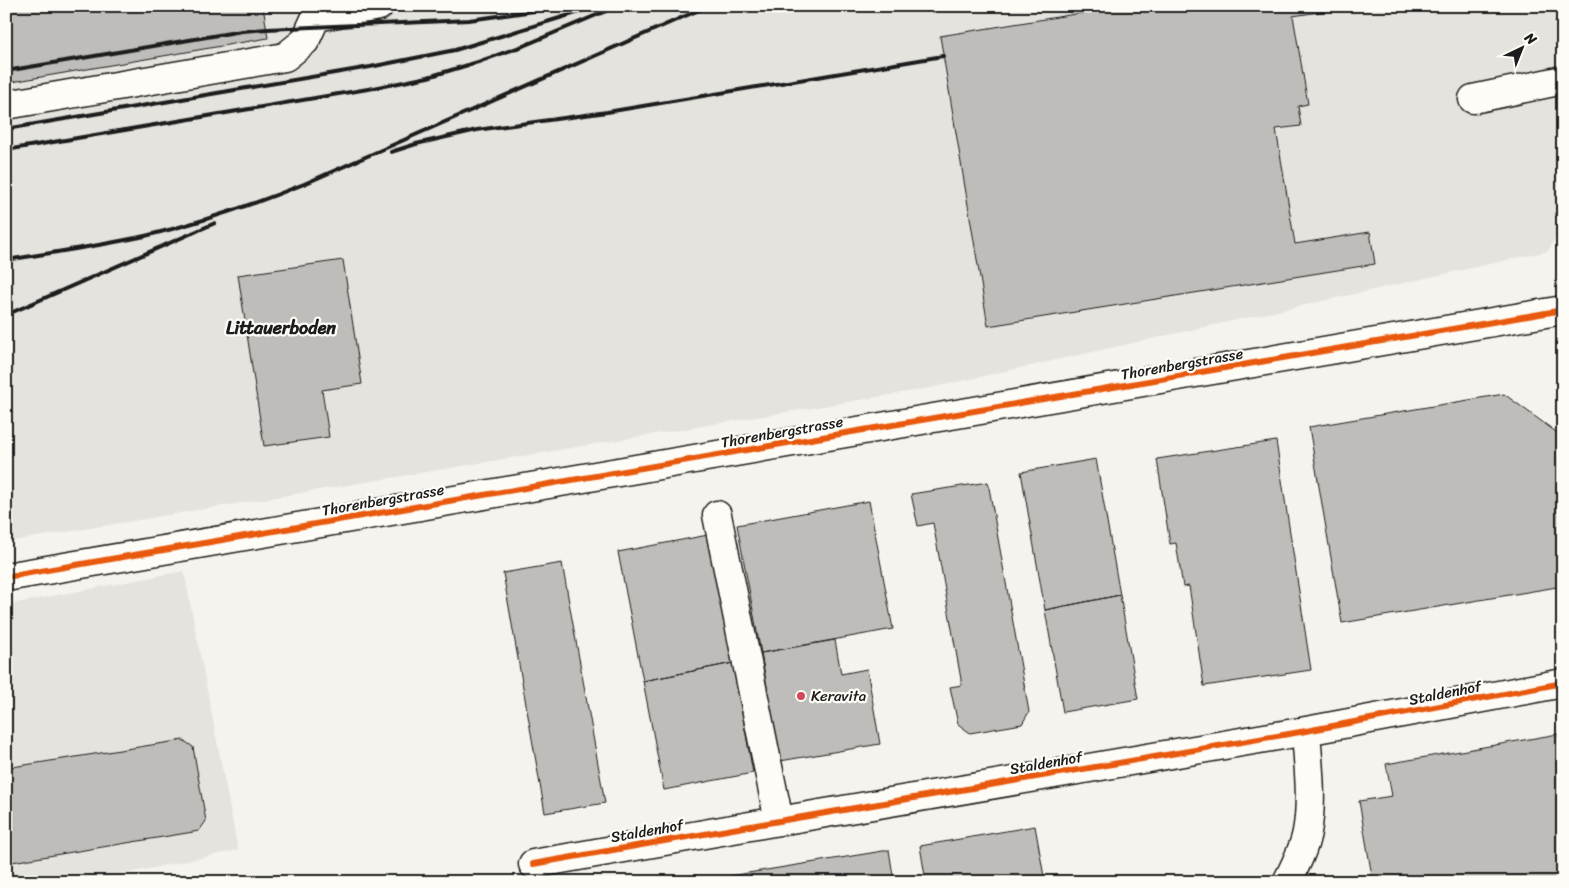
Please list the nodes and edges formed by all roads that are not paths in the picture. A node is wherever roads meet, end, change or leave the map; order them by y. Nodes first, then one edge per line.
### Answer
1 (379, 6) edge
2 (319, 12) edge
3 (1563, 80) edge
4 (1473, 100) dead end
5 (6, 105) edge
6 (1563, 310) edge
7 (717, 515) dead end
8 (6, 577) edge
9 (1563, 683) edge
10 (1306, 732) junction
11 (779, 821) junction
12 (546, 869) edge
13 (1287, 882) edge

1 - 2 main road
2 - 5 main road
3 - 4 main road
6 - 8 main road, Thorenbergstrasse
7 - 11 main road
9 - 10 main road, Staldenhof
10 - 11 main road, Staldenhof
10 - 13 main road
11 - 12 main road, Staldenhof

